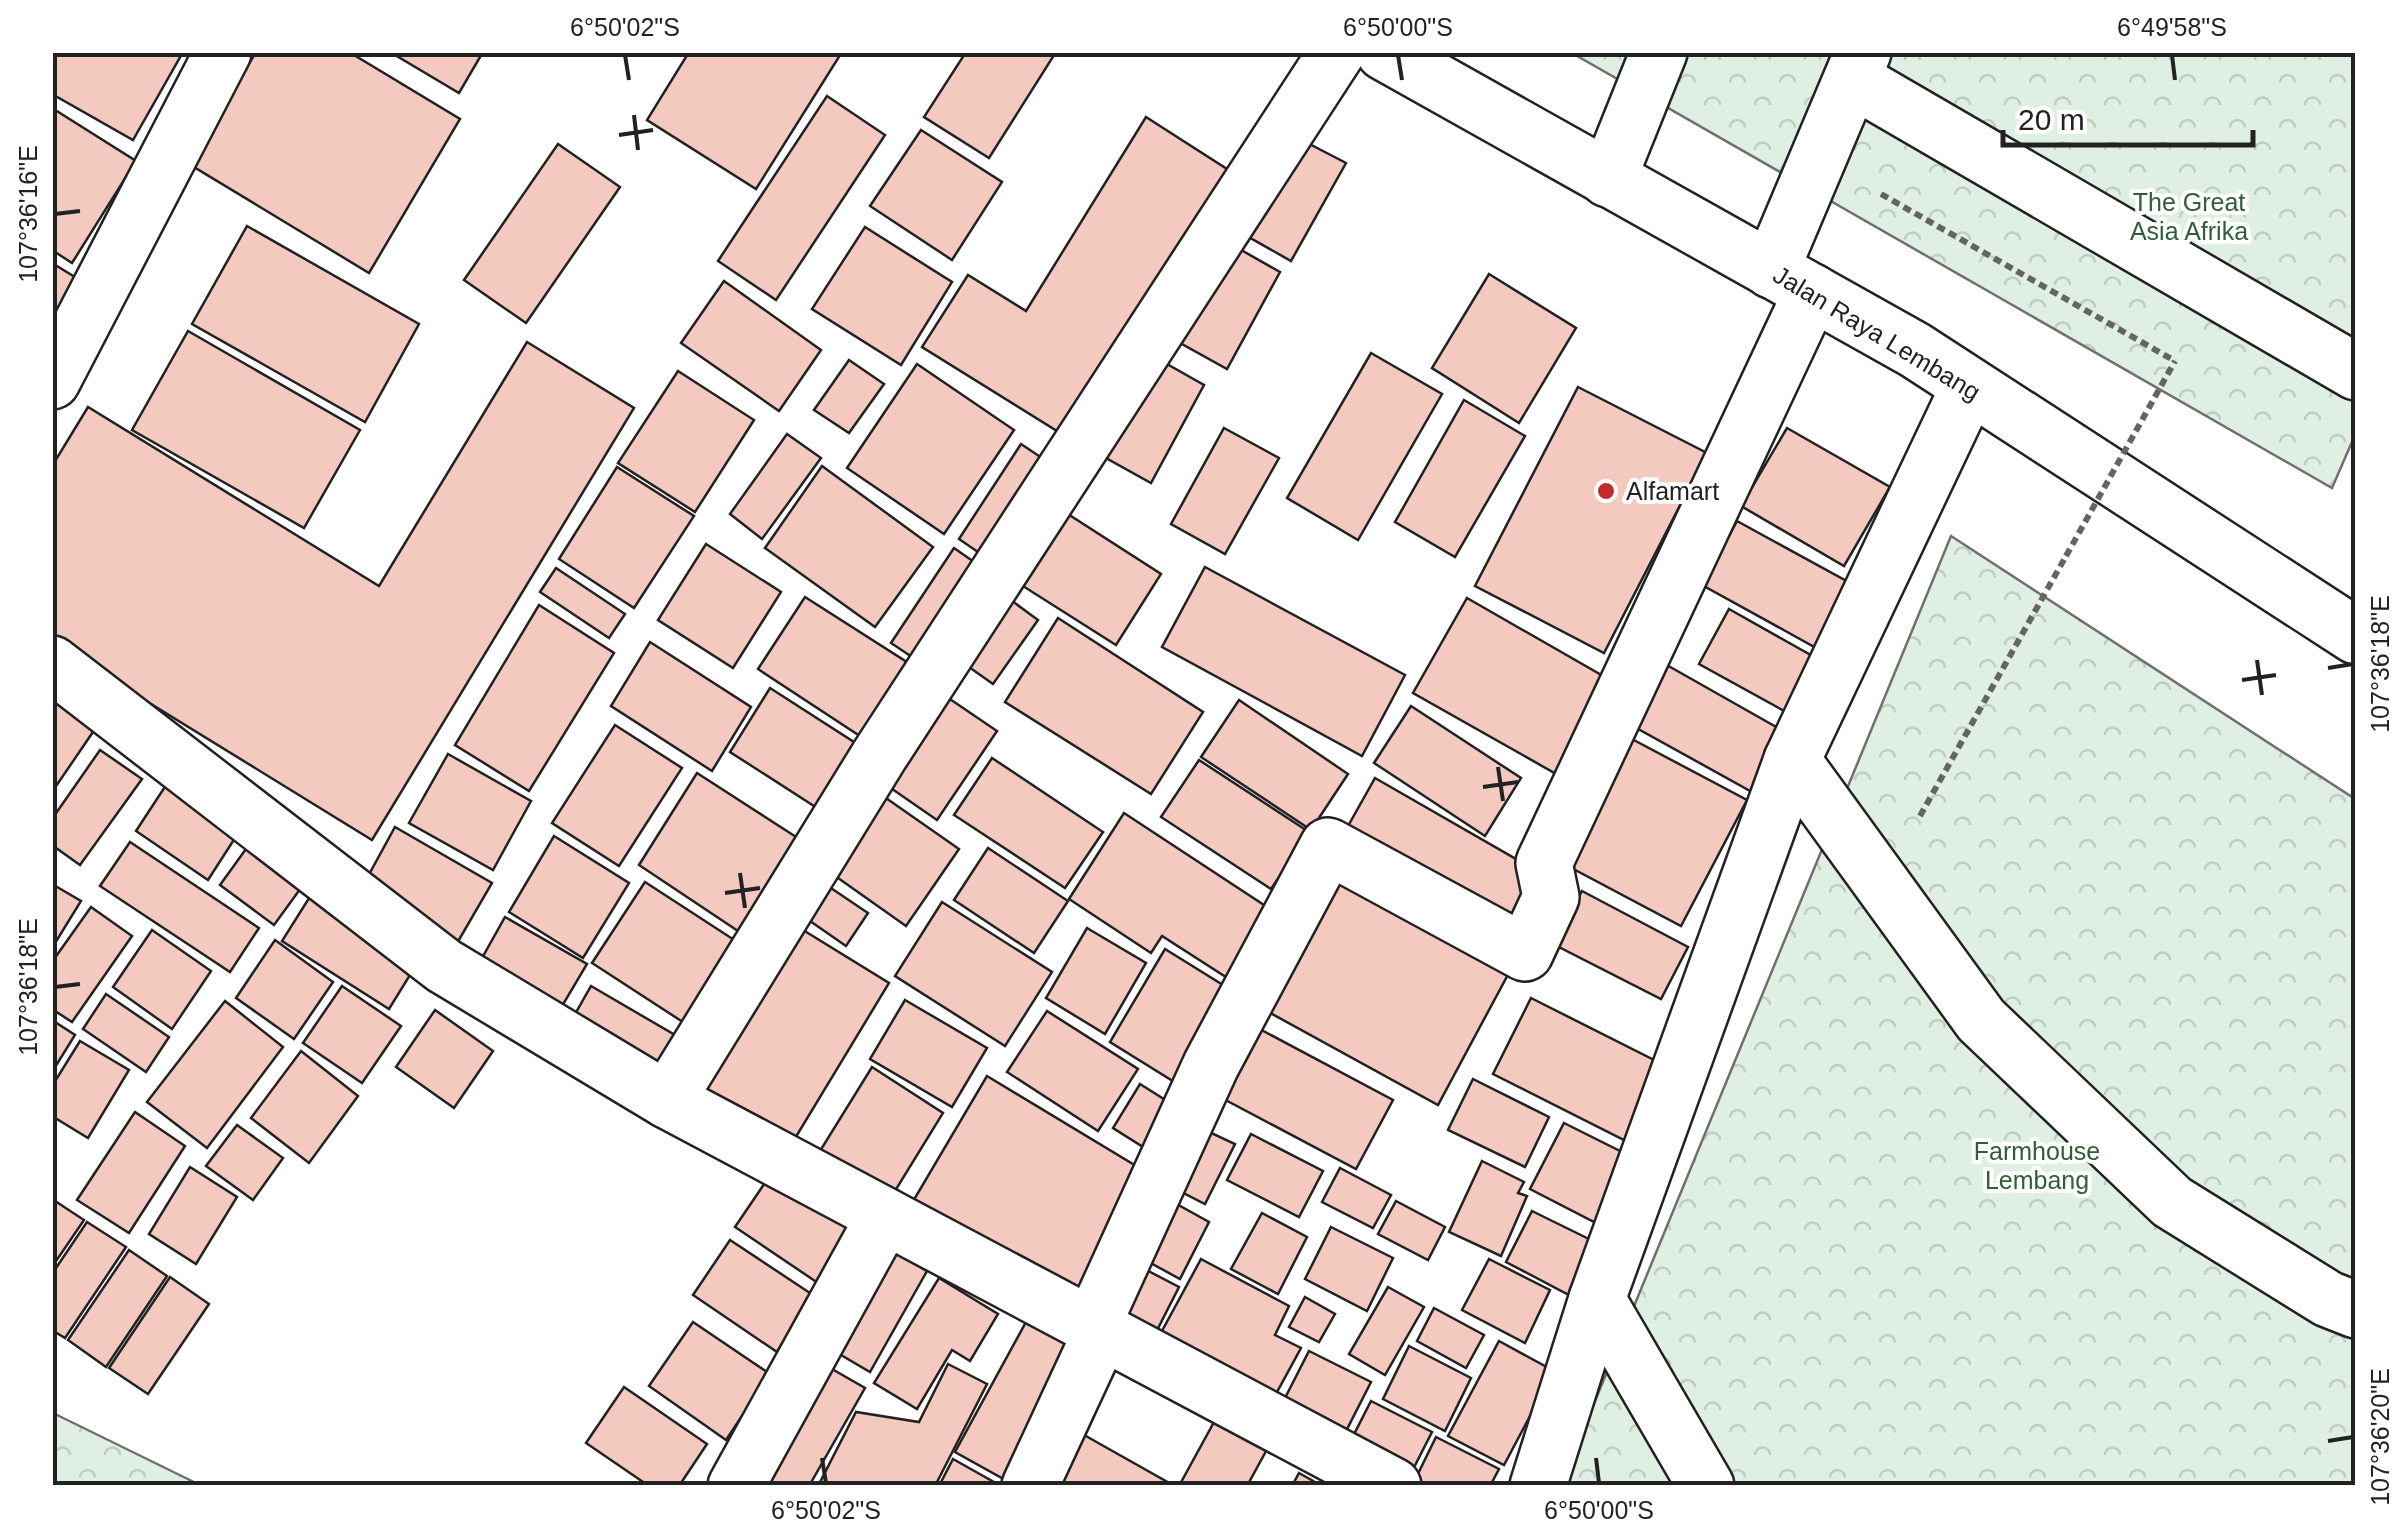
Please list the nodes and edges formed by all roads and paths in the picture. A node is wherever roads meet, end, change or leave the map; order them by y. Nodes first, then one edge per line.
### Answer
1 (224, 52) edge
2 (1337, 52) edge
3 (1384, 52) edge
4 (1659, 52) edge
5 (1857, 66) edge
6 (1818, 158) junction
7 (1608, 179) junction
8 (1792, 281) junction
9 (2356, 372) edge
10 (52, 381) edge
11 (1969, 387) junction
12 (2356, 636) edge
13 (52, 664) edge
14 (1792, 760) junction
15 (1881, 884) junction
16 (668, 1100) junction
17 (886, 1216) junction
18 (1597, 1299) junction
19 (2356, 1310) edge
20 (1097, 1328) junction
21 (736, 1486) edge
22 (1030, 1486) edge
23 (1394, 1486) edge
24 (1538, 1486) edge
25 (1706, 1486) edge

1 - 10 street
2 - 16 street
3 - 7 street, Jalan Raya Lembang
4 - 7 street
5 - 6 street
5 - 9 street
6 - 8 street
6 - 15 path, bridge
7 - 8 street, Jalan Raya Lembang
8 - 11 street, Jalan Raya Lembang
8 - 20 street
11 - 12 street, Jalan Raya Lembang
11 - 14 street
13 - 16 street
14 - 15 street
14 - 18 street
15 - 19 street
16 - 17 street
17 - 20 street
17 - 21 street
18 - 24 street
18 - 25 street
20 - 22 street
20 - 23 street

